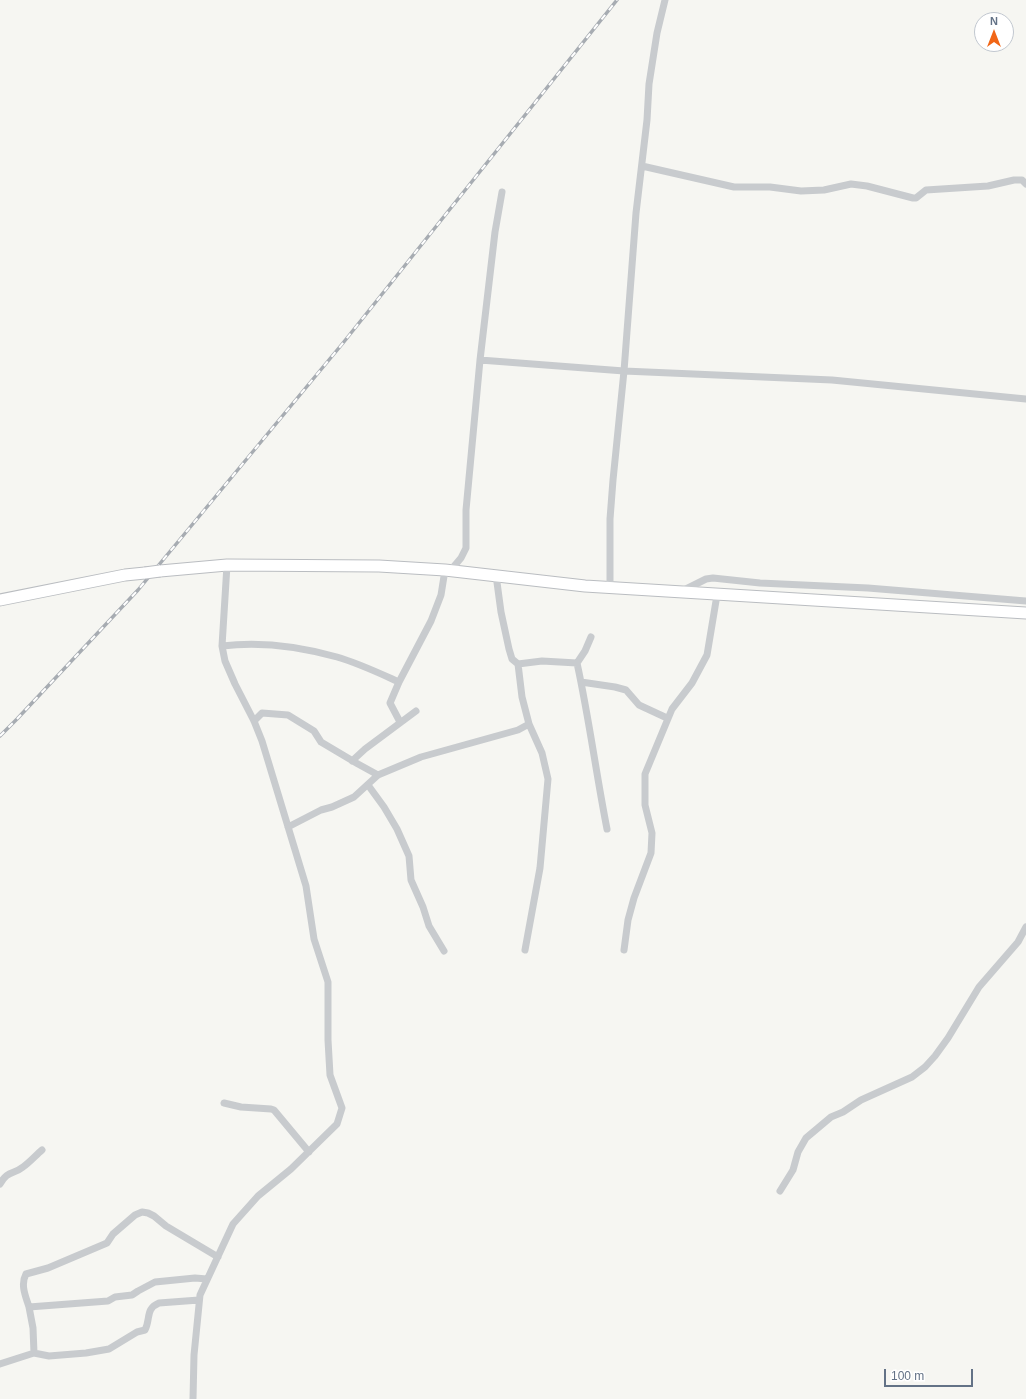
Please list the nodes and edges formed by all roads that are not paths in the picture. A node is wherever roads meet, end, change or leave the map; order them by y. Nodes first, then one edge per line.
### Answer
1 (665, 0) edge
2 (642, 166) junction
3 (1026, 184) edge
4 (502, 192) dead end
5 (480, 360) junction
6 (624, 371) junction
7 (1026, 399) edge
8 (227, 565) junction
9 (448, 570) junction
10 (496, 575) junction
11 (610, 587) junction
12 (679, 593) junction
13 (717, 595) junction
14 (0, 600) edge
15 (1026, 601) edge
16 (1026, 613) edge
17 (591, 637) dead end
18 (222, 646) junction
19 (576, 662) junction
20 (518, 664) junction
21 (399, 682) junction
22 (581, 682) junction
23 (416, 711) dead end
24 (667, 718) junction
25 (254, 721) junction
26 (400, 722) junction
27 (529, 724) junction
28 (352, 761) junction
29 (378, 775) junction
30 (368, 785) junction
31 (288, 827) junction
32 (607, 829) dead end
33 (1026, 927) edge
34 (524, 950) dead end
35 (624, 950) dead end
36 (444, 951) dead end
37 (224, 1103) dead end
38 (42, 1150) dead end
39 (308, 1152) junction
40 (0, 1184) edge
41 (780, 1191) dead end
42 (218, 1257) junction
43 (207, 1280) junction
44 (199, 1300) junction
45 (29, 1307) junction
46 (34, 1353) junction
47 (0, 1364) edge
48 (193, 1399) edge

1 - 2 street
2 - 3 street
2 - 6 street
4 - 5 street
5 - 6 street
5 - 9 street
6 - 7 street
6 - 11 street
8 - 9 main road
8 - 14 main road, bridge
8 - 18 street
9 - 10 main road
9 - 21 street
10 - 11 main road
10 - 20 street
11 - 12 main road
12 - 13 main road
12 - 15 street
13 - 16 main road
13 - 24 street
17 - 19 street
18 - 21 street
18 - 25 street
19 - 20 street
19 - 22 street
20 - 27 street
21 - 26 street
22 - 24 street
22 - 32 street
23 - 26 street
24 - 35 street
25 - 28 street
25 - 31 street
26 - 28 street
27 - 29 street
27 - 34 street
28 - 29 street
29 - 30 street
30 - 31 street
30 - 36 street
31 - 39 street
33 - 41 street
37 - 39 street
38 - 40 street
39 - 42 street
42 - 43 street
42 - 45 street
43 - 44 street
43 - 45 street
44 - 46 street
44 - 48 street
45 - 46 street
46 - 47 street

